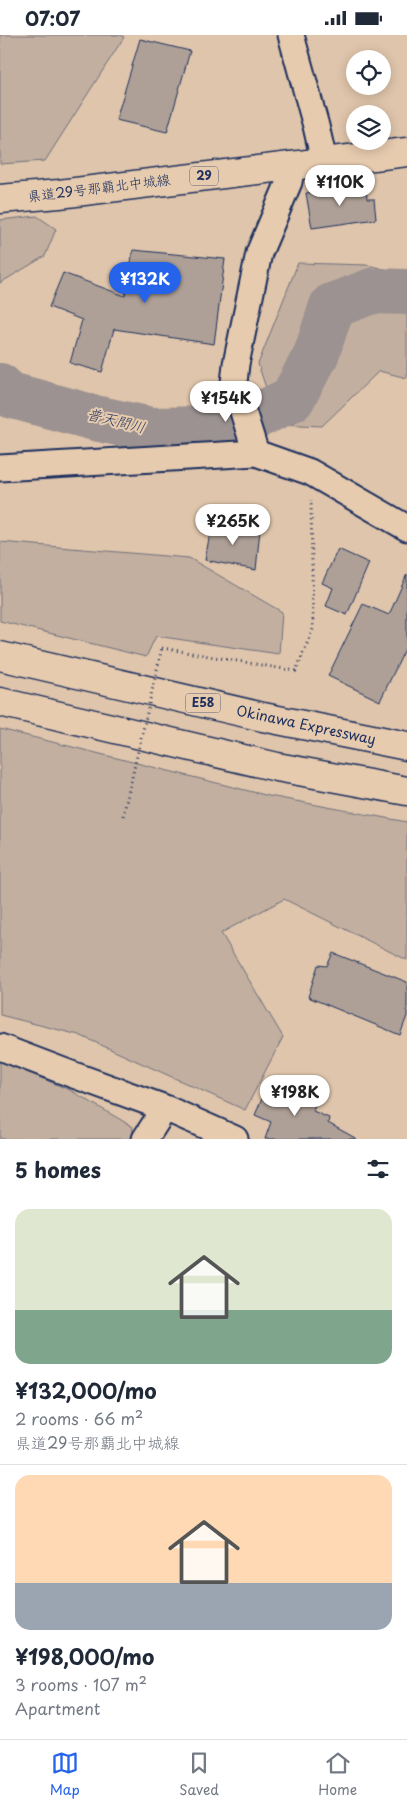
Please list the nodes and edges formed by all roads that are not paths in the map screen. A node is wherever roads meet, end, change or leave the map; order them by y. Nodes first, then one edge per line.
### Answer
1 (291, 35) edge
2 (407, 152) edge
3 (324, 161) junction
4 (292, 165) junction
5 (0, 199) edge
6 (256, 452) junction
7 (0, 468) edge
8 (407, 528) edge
9 (0, 656) edge
10 (0, 702) edge
11 (407, 746) edge
12 (407, 791) edge
13 (0, 1047) edge
14 (165, 1108) junction
15 (145, 1139) edge
16 (235, 1139) edge

1 - 3 street
2 - 3 main road, 県道29号那覇北中城線 / 29
3 - 4 main road, 県道29号那覇北中城線 / 29
4 - 5 main road, 県道29号那覇北中城線 / 29
4 - 6 street
6 - 7 street
6 - 8 street
9 - 11 main road, Okinawa Expressway / E58
10 - 12 main road
13 - 14 street
14 - 15 street
14 - 16 street

